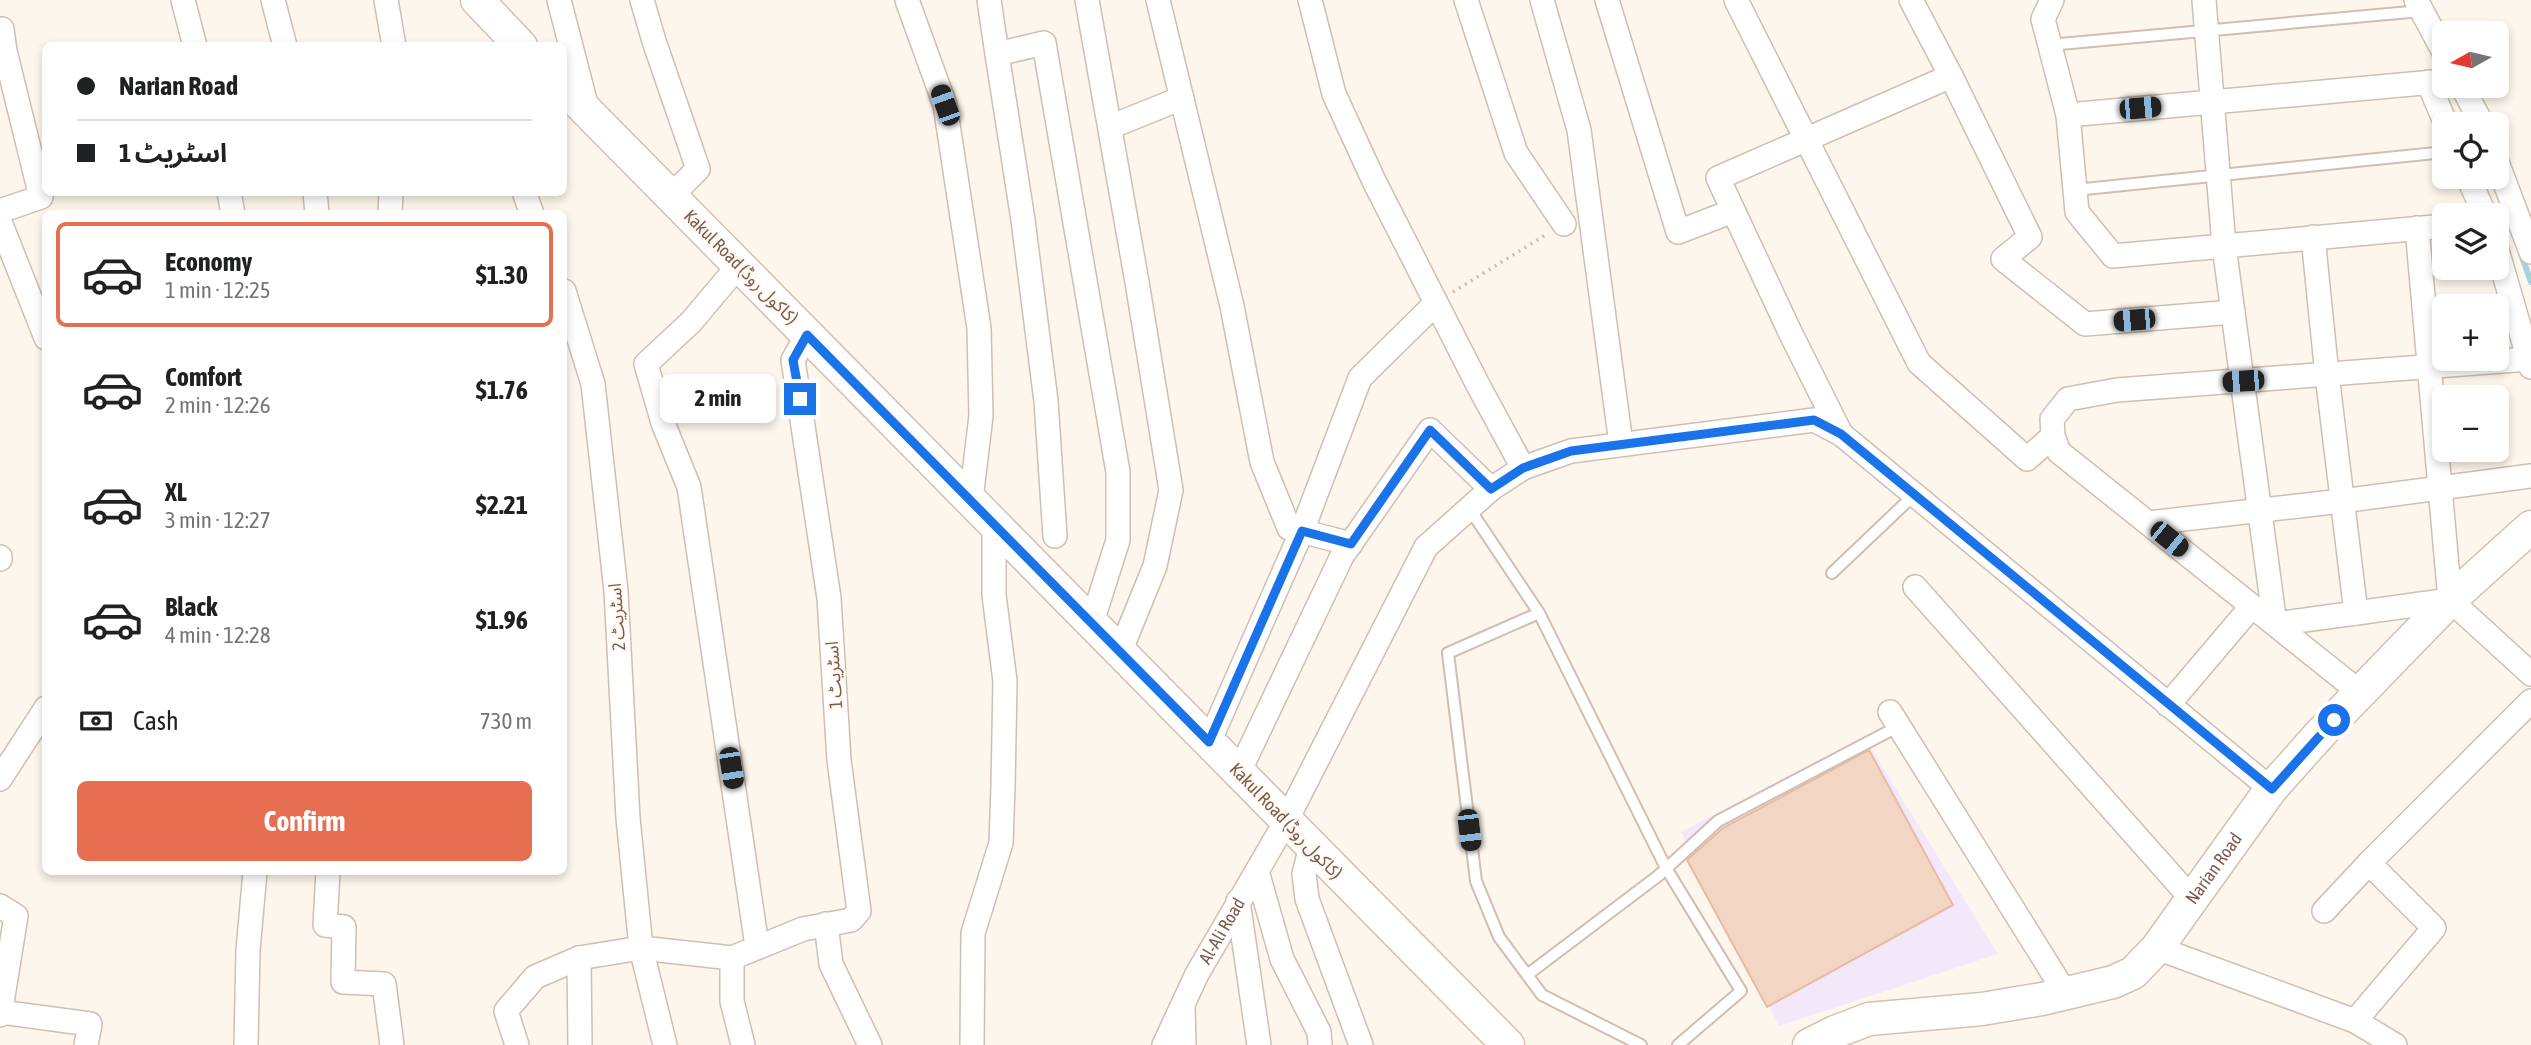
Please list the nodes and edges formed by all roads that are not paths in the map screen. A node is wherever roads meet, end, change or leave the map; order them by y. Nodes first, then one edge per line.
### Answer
1 (183, 0) edge
2 (273, 0) edge
3 (386, 0) edge
4 (558, 0) edge
5 (642, 0) edge
6 (906, 0) edge
7 (989, 0) edge
8 (1087, 0) edge
9 (1158, 0) edge
10 (1310, 0) edge
11 (1466, 0) edge
12 (1542, 0) edge
13 (1607, 0) edge
14 (1736, 0) edge
15 (1910, 0) edge
16 (2052, 0) edge
17 (2204, 0) edge
18 (2419, 5) edge
19 (490, 7) edge
20 (0, 30) edge
21 (2432, 30) edge
22 (2207, 31) junction
23 (194, 42) edge
24 (284, 42) edge
25 (393, 42) edge
26 (518, 42) edge
27 (2049, 45) junction
28 (997, 54) junction
29 (1951, 76) junction
30 (2432, 82) edge
31 (567, 91) edge
32 (1181, 98) junction
33 (2212, 102) junction
34 (588, 112) junction
35 (2068, 115) junction
36 (1110, 127) junction
37 (1806, 140) junction
38 (2432, 153) edge
39 (42, 172) edge
40 (2218, 175) junction
41 (2507, 189) edge
42 (2075, 190) junction
43 (46, 196) edge
44 (671, 196) junction
45 (0, 211) edge
46 (1733, 211) junction
47 (0, 222) edge
48 (1564, 224) road end
49 (2432, 227) edge
50 (2417, 228) junction
51 (2314, 237) junction
52 (2224, 246) junction
53 (2531, 252) edge
54 (739, 265) junction
55 (2506, 280) edge
56 (567, 300) edge
57 (1436, 303) junction
58 (2233, 312) junction
59 (42, 328) edge
60 (807, 335) junction
61 (2530, 363) edge
62 (2429, 367) junction
63 (2327, 375) junction
64 (2243, 381) junction
65 (1841, 434) junction
66 (2053, 436) junction
67 (1620, 444) junction
68 (1523, 468) junction
69 (2531, 476) edge
70 (2441, 486) junction
71 (1491, 489) junction
72 (1914, 495) junction
73 (971, 499) junction
74 (2342, 501) junction
75 (1469, 509) junction
76 (2260, 510) junction
77 (994, 522) junction
78 (2148, 523) junction
79 (1302, 531) junction
80 (1055, 536) dead end
81 (2527, 537) edge
82 (1351, 544) junction
83 (1832, 573) dead end
84 (1915, 587) dead end
85 (2450, 600) junction
86 (2252, 606) junction
87 (1539, 613) junction
88 (2356, 613) junction
89 (1092, 622) junction
90 (2275, 624) junction
91 (1120, 652) junction
92 (2531, 674) edge
93 (2362, 694) junction
94 (2531, 701) edge
95 (2168, 705) junction
96 (42, 714) edge
97 (1895, 719) joint
98 (1209, 742) junction
99 (1239, 772) junction
100 (0, 779) edge
101 (2272, 789) junction
102 (1286, 821) junction
103 (1311, 846) junction
104 (2369, 863) junction
105 (1666, 869) junction
106 (1256, 871) junction
107 (255, 875) edge
108 (328, 875) edge
109 (2192, 899) junction
110 (1238, 901) junction
111 (0, 906) edge
112 (2324, 911) dead end
113 (826, 924) junction
114 (757, 946) junction
115 (641, 948) junction
116 (2157, 948) junction
117 (579, 958) junction
118 (732, 958) junction
119 (1527, 975) junction
120 (2066, 994) junction
121 (1183, 1002) junction
122 (0, 1013) edge
123 (2355, 1021) junction
124 (86, 1045) edge
125 (246, 1045) edge
126 (392, 1045) edge
127 (516, 1045) edge
128 (580, 1045) edge
129 (665, 1045) edge
130 (743, 1045) edge
131 (870, 1045) edge
132 (972, 1045) edge
133 (1164, 1045) edge
134 (1184, 1045) edge
135 (1259, 1045) edge
136 (1320, 1045) edge
137 (1360, 1045) edge
138 (1508, 1045) edge
139 (1641, 1045) edge
140 (1678, 1045) edge
141 (1809, 1045) edge
142 (2395, 1045) edge

1 - 23 street
2 - 24 street
3 - 25 street
4 - 34 street
5 - 44 street
6 - 73 street
7 - 28 street
8 - 36 street
9 - 32 street
10 - 57 street
11 - 48 street
12 - 67 street
13 - 46 street
14 - 37 street
15 - 29 street
16 - 27 street
17 - 22 street
18 - 21 street
18 - 22 lane
19 - 26 main road
20 - 39 street
22 - 27 lane
22 - 33 street
27 - 35 street
28 - 80 street
28 - 89 street
29 - 37 street
29 - 58 street
30 - 33 street
31 - 34 main road, Kakul Road (کاکول روڈ)
32 - 36 street
32 - 79 street
33 - 35 street
33 - 40 street
34 - 44 main road, Kakul Road (کاکول روڈ)
35 - 42 street
36 - 91 street
37 - 46 street
37 - 66 street
38 - 40 lane
40 - 42 lane
40 - 52 street
41 - 53 street
42 - 52 street
43 - 45 street
44 - 54 main road, Kakul Road (کاکول روڈ)
46 - 65 street
47 - 59 street
49 - 50 street
50 - 51 street
50 - 62 street
51 - 52 street
51 - 63 street
52 - 58 street
54 - 60 main road, Kakul Road (کاکول روڈ)
54 - 114 street
55 - 61 street
56 - 115 street, اسٹریٹ 2
57 - 68 street
57 - 79 street
58 - 64 street
60 - 73 main road, Kakul Road (کاکول روڈ)
60 - 113 street, اسٹریٹ 1
61 - 62 street
62 - 63 street
62 - 70 street
63 - 64 street
63 - 74 street
64 - 66 street
64 - 76 street
65 - 67 street, Al-Ali Road
65 - 72 street
66 - 78 street
67 - 68 street, Al-Ali Road
68 - 71 street, Al-Ali Road
69 - 70 street
70 - 74 street
70 - 85 street
71 - 75 street, Al-Ali Road
71 - 82 street
72 - 83 lane
72 - 95 street
73 - 77 main road, Kakul Road (کاکول روڈ)
74 - 76 street
74 - 88 street
75 - 87 lane
75 - 102 street, Al-Ali Road
76 - 78 street
76 - 90 street
77 - 89 main road, Kakul Road (کاکول روڈ)
77 - 132 street
78 - 86 street
79 - 82 street
79 - 98 street
81 - 85 main road, Narian Road
82 - 99 street
84 - 109 street
85 - 88 street
85 - 92 street
85 - 93 main road, Narian Road
86 - 90 street
86 - 95 street
87 - 105 lane
87 - 119 lane
88 - 90 street
89 - 91 main road, Kakul Road (کاکول روڈ)
90 - 93 street
91 - 98 main road, Kakul Road (کاکول روڈ)
93 - 101 main road, Narian Road
94 - 104 street
95 - 101 street
96 - 100 street
97 - 105 lane
97 - 120 street
98 - 99 main road, Kakul Road (کاکول روڈ)
99 - 102 main road, Kakul Road (کاکول روڈ)
101 - 109 main road, Narian Road
102 - 103 main road, Kakul Road (کاکول روڈ)
102 - 106 street, Al-Ali Road
103 - 137 street
103 - 138 main road, Kakul Road (کاکول روڈ)
104 - 112 street
104 - 123 street
105 - 119 lane
105 - 140 lane
106 - 110 street, Al-Ali Road
106 - 136 street
107 - 125 street
108 - 126 street
109 - 116 main road, Narian Road
110 - 121 street, Al-Ali Road
110 - 135 street
111 - 122 street
113 - 114 street, اسٹریٹ 1
113 - 131 street
114 - 118 street, اسٹریٹ 1
115 - 117 street
115 - 118 street
115 - 129 street, اسٹریٹ 2
116 - 120 main road, Narian Road
116 - 123 street
117 - 127 street
117 - 128 street
118 - 130 street
119 - 139 lane
120 - 141 main road, Narian Road
121 - 133 street, Al-Ali Road
121 - 134 street
122 - 124 street
123 - 142 street

